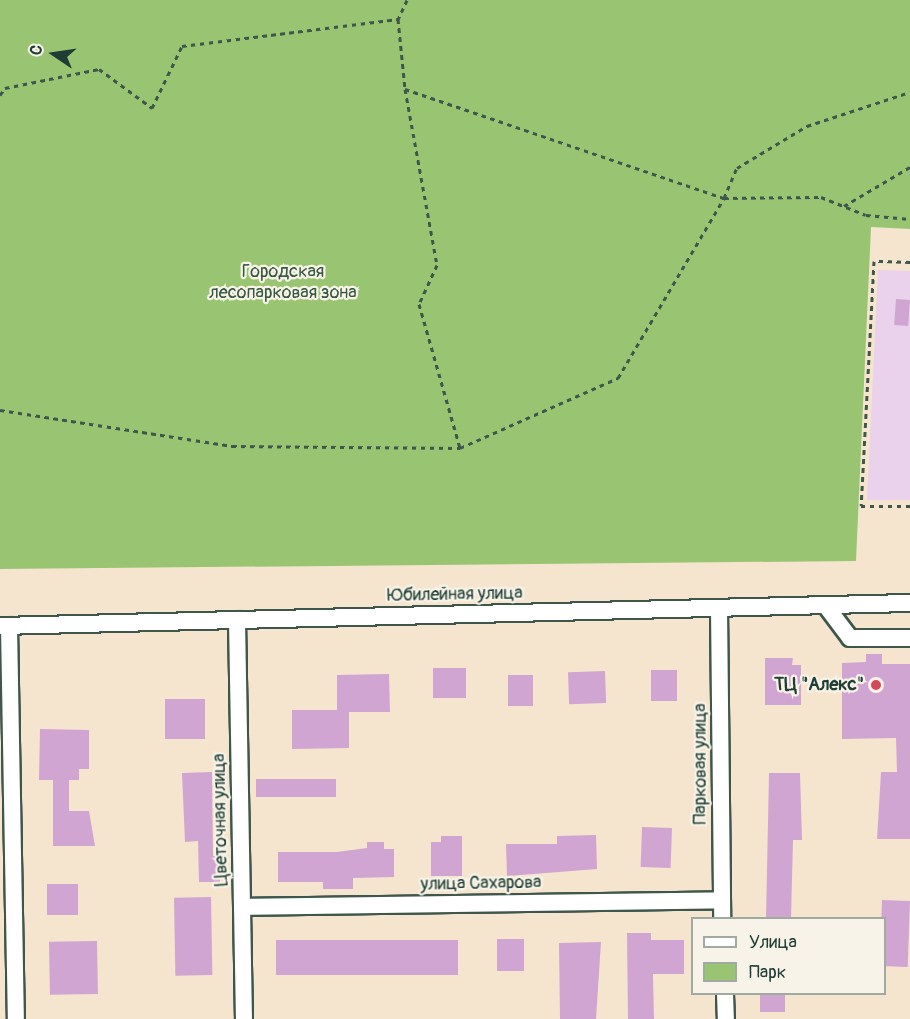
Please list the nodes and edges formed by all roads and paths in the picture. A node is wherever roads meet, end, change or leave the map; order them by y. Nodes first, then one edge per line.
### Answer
1 (407, 0) edge
2 (398, 19) junction
3 (405, 88) junction
4 (910, 92) edge
5 (0, 95) edge
6 (910, 167) edge
7 (724, 198) junction
8 (843, 206) junction
9 (910, 219) edge
10 (910, 262) edge
11 (0, 410) edge
12 (460, 448) junction
13 (910, 506) edge
14 (910, 603) edge
15 (826, 606) junction
16 (719, 608) junction
17 (237, 620) junction
18 (4, 626) edge
19 (910, 638) edge
20 (721, 900) junction
21 (242, 907) junction
22 (722, 917) edge
23 (725, 995) edge
24 (16, 1019) edge
25 (244, 1019) edge
26 (726, 1019) edge

1 - 2 path
2 - 3 path
2 - 5 path
3 - 7 path
3 - 12 path
4 - 7 path
6 - 8 path
7 - 8 path
7 - 12 path
8 - 9 path
10 - 13 path
11 - 12 path
14 - 15 street, Юбилейная улица
15 - 16 street, Юбилейная улица
15 - 19 street
16 - 17 street, Юбилейная улица
16 - 20 street, Парковая улица
17 - 18 street, Юбилейная улица
17 - 21 street, Цветочная улица
18 - 24 street
20 - 21 street, улица Сахарова
20 - 22 street, Парковая улица
21 - 25 street, Цветочная улица
23 - 26 street

